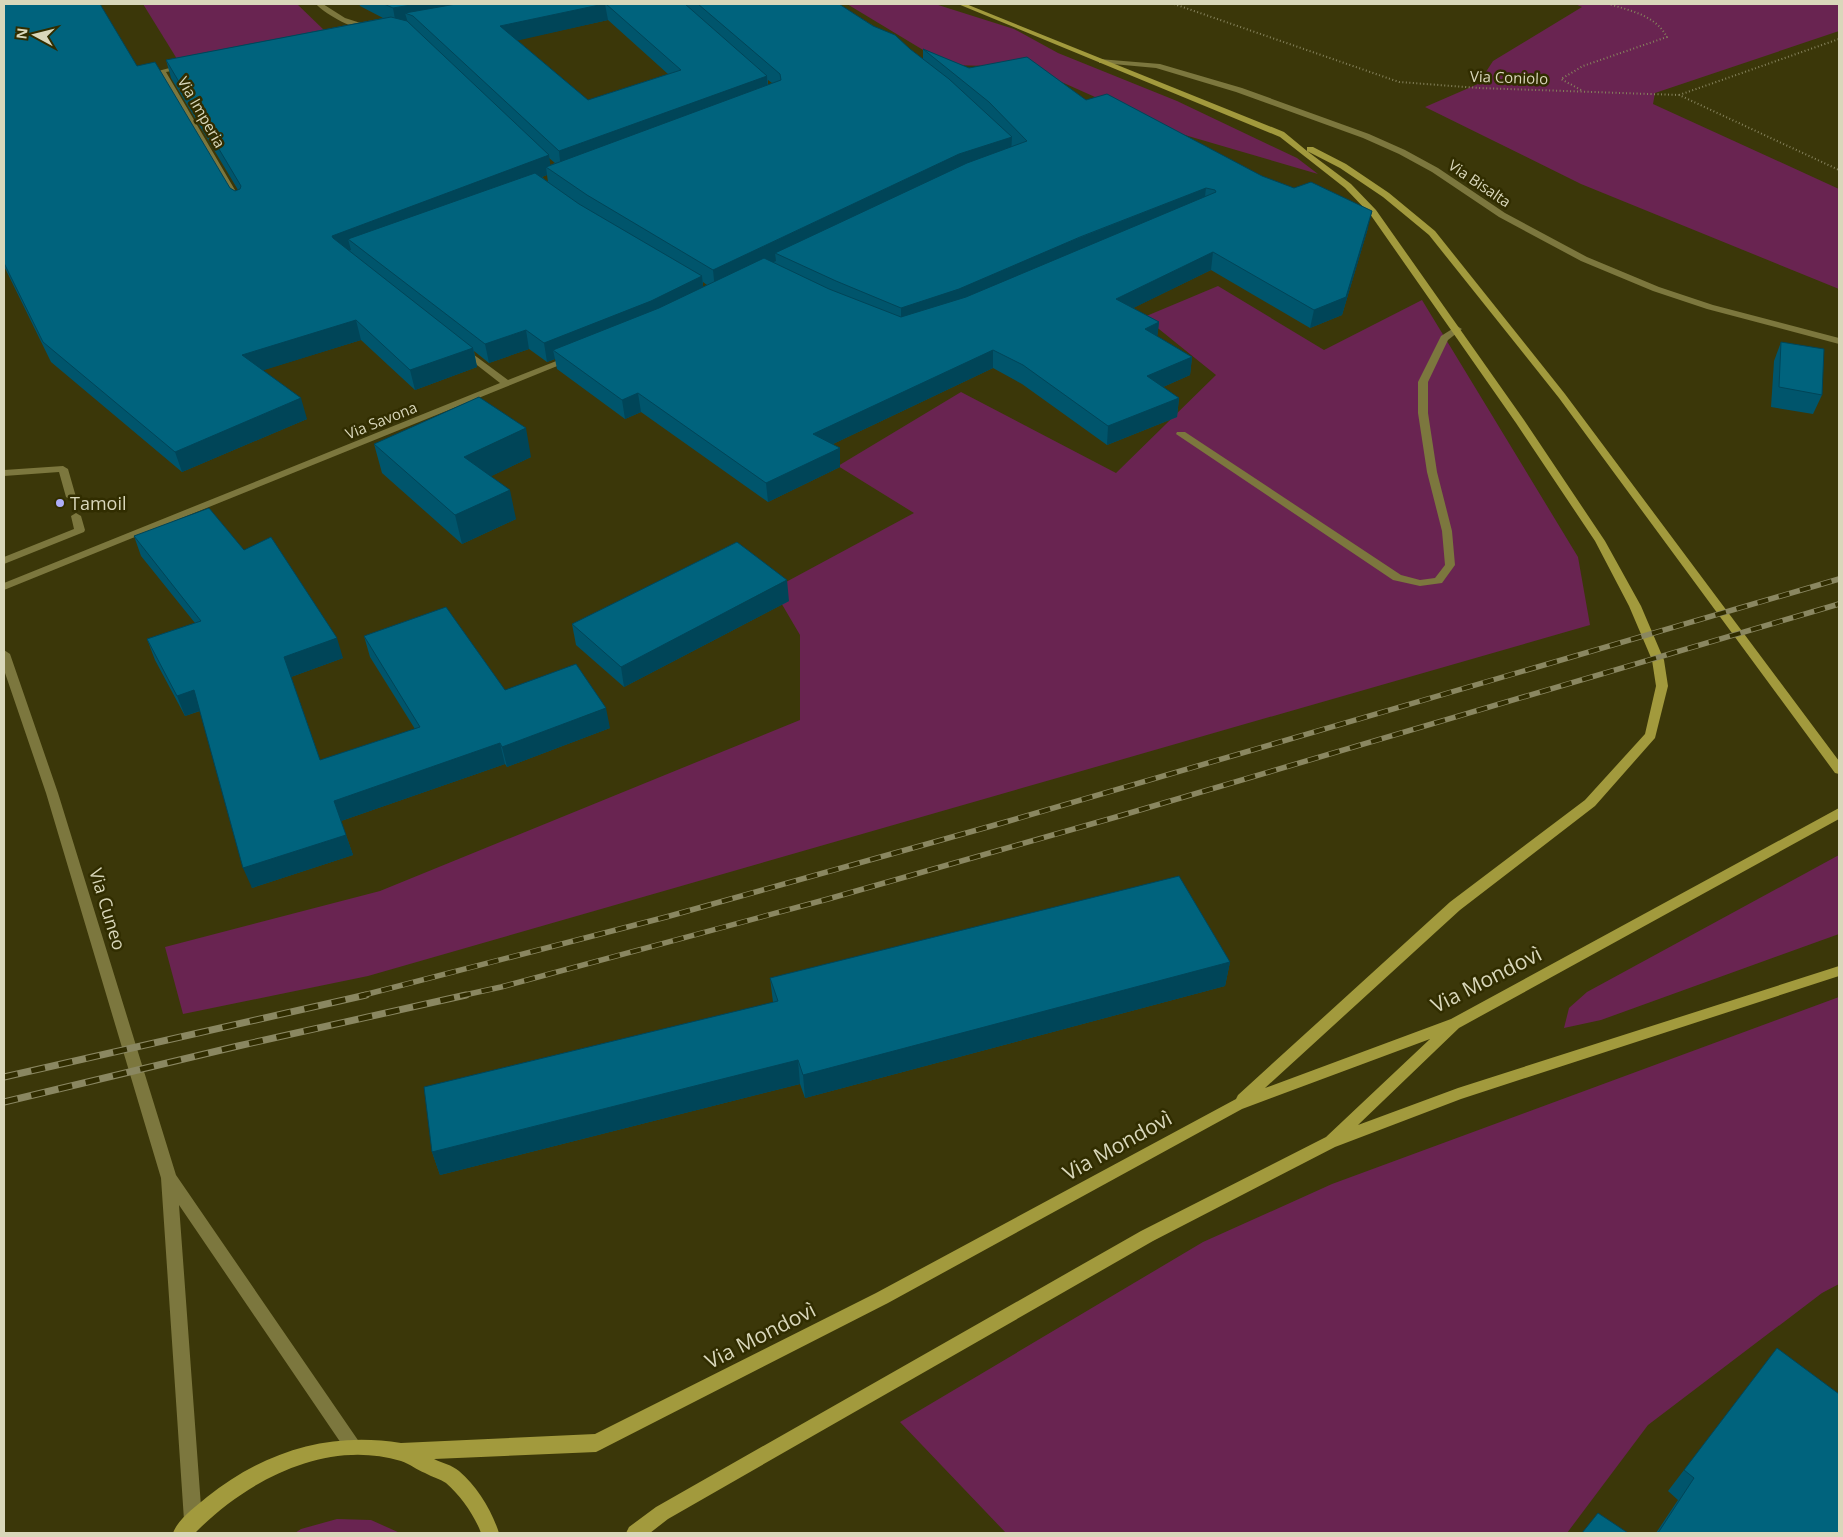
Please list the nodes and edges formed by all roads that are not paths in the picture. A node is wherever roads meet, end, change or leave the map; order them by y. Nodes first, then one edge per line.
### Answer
1 (319, 4) edge
2 (961, 4) edge
3 (349, 33) edge
4 (1102, 61) junction
5 (190, 65) edge
6 (1281, 134) junction
7 (241, 206) edge
8 (1457, 330) junction
9 (1839, 341) edge
10 (453, 342) edge
11 (578, 355) edge
12 (507, 384) junction
13 (1181, 434) dead end
14 (4, 473) edge
15 (71, 497) dead end
16 (76, 516) dead end
17 (4, 561) edge
18 (4, 587) edge
19 (4, 654) edge
20 (1839, 770) edge
21 (1839, 813) edge
22 (1839, 970) edge
23 (1456, 1023) junction
24 (1237, 1105) junction
25 (1330, 1142) junction
26 (169, 1178) junction
27 (353, 1446) junction
28 (401, 1452) junction
29 (193, 1520) junction
30 (182, 1533) edge
31 (490, 1533) edge
32 (635, 1533) edge

1 - 3 street
2 - 4 main road, Via Bisalta
4 - 6 main road, Via Bisalta
4 - 9 street, Via Bisalta
5 - 7 street, Via Imperia
6 - 8 main road
6 - 20 main road
8 - 13 street
8 - 24 main road
10 - 12 street
11 - 12 street, Via Savona
12 - 18 street, Via Savona
14 - 15 street
16 - 17 street
19 - 26 street, Via Cuneo
21 - 23 main road, Via Mondovì
22 - 25 main road
23 - 24 main road, Via Mondovì
23 - 25 main road
24 - 28 main road, Via Mondovì
25 - 32 main road
26 - 27 street
26 - 29 street
27 - 28 main road
27 - 29 main road
28 - 31 main road
29 - 30 main road

